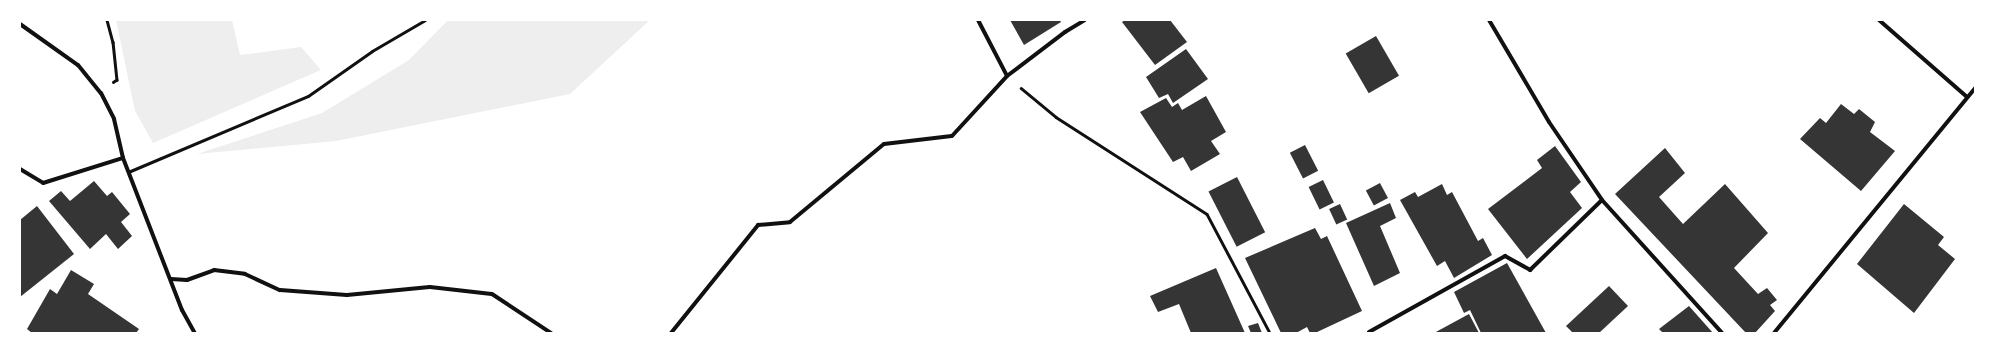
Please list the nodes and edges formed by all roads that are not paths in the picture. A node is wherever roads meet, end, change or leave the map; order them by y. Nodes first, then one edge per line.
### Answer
1 (425, 20) edge
2 (978, 20) edge
3 (1085, 20) edge
4 (1489, 20) edge
5 (1880, 20) edge
6 (20, 24) edge
7 (1007, 76) junction
8 (1975, 88) edge
9 (1967, 97) junction
10 (123, 158) junction
11 (20, 169) edge
12 (128, 172) junction
13 (1602, 200) junction
14 (170, 280) junction
15 (195, 333) edge
16 (551, 333) edge
17 (670, 333) edge
18 (1369, 333) edge
19 (1722, 333) edge
20 (1774, 333) edge

1 - 12 lane
2 - 7 street
3 - 7 street
4 - 13 street
5 - 9 street
6 - 10 street
7 - 17 street
8 - 9 street
9 - 20 street
10 - 11 street
10 - 12 street
12 - 14 street
13 - 18 street
13 - 19 street
14 - 15 street
14 - 16 street

